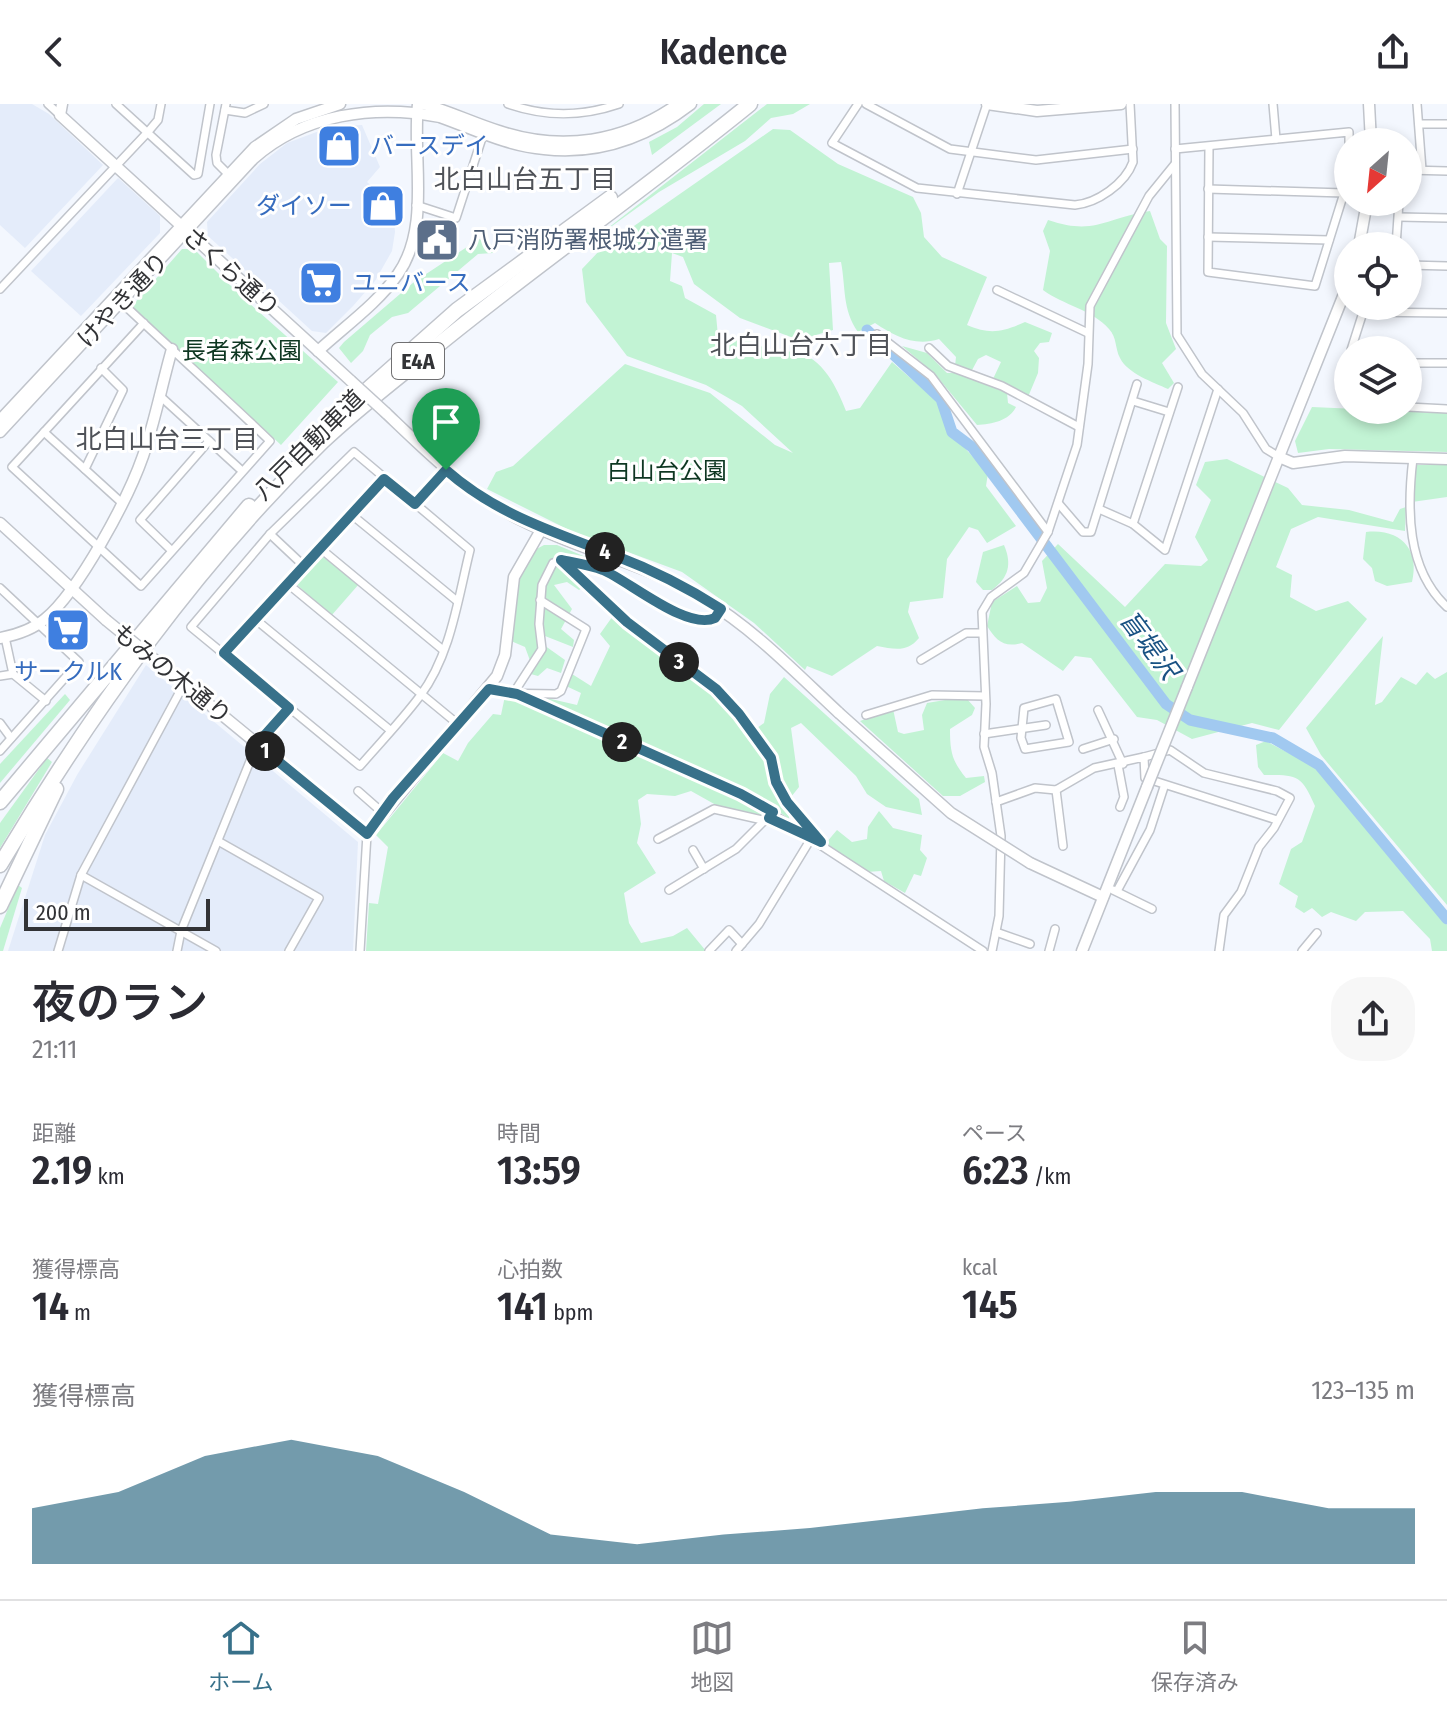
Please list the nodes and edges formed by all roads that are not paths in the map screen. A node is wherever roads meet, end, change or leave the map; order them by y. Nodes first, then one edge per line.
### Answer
1 (48, 104) edge
2 (116, 104) edge
3 (161, 104) edge
4 (210, 104) edge
5 (264, 104) edge
6 (340, 104) edge
7 (508, 104) edge
8 (559, 104) edge
9 (619, 104) edge
10 (678, 104) edge
11 (691, 104) edge
12 (735, 104) edge
13 (750, 104) edge
14 (858, 104) edge
15 (866, 104) edge
16 (987, 104) edge
17 (1121, 104) edge
18 (1130, 104) edge
19 (1175, 104) edge
20 (1273, 104) edge
21 (1369, 104) edge
22 (1417, 104) edge
23 (420, 106) edge
24 (226, 107) edge
25 (61, 109) edge
26 (558, 114) junction
27 (1419, 124) junction
28 (1447, 124) edge
29 (1370, 128) edge
30 (1419, 128) edge
31 (147, 133) junction
32 (1334, 133) edge
33 (483, 135) junction
34 (1276, 139) junction
35 (1209, 147) junction
36 (1133, 149) junction
37 (1175, 149) junction
38 (970, 152) junction
39 (1175, 164) junction
40 (116, 166) junction
41 (1422, 170) edge
42 (1447, 171) edge
43 (227, 173) junction
44 (1208, 189) junction
45 (1334, 193) edge
46 (957, 194) junction
47 (416, 205) junction
48 (1337, 216) edge
49 (1399, 217) joint
50 (1447, 218) edge
51 (183, 228) junction
52 (1397, 232) edge
53 (1208, 237) junction
54 (1329, 240) junction
55 (1422, 265) edge
56 (1447, 266) edge
57 (0, 289) edge
58 (997, 290) dead end
59 (121, 302) junction
60 (1422, 312) edge
61 (1447, 313) edge
62 (1334, 319) edge
63 (144, 323) junction
64 (1088, 333) junction
65 (877, 334) dead end
66 (929, 348) dead end
67 (172, 349) junction
68 (318, 351) junction
69 (1422, 363) edge
70 (1447, 363) edge
71 (101, 368) junction
72 (1137, 384) dead end
73 (1178, 387) dead end
74 (1218, 389) junction
75 (159, 395) junction
76 (1133, 401) junction
77 (1422, 408) edge
78 (1447, 409) edge
79 (1169, 412) junction
80 (0, 420) edge
81 (1079, 427) junction
82 (0, 432) edge
83 (44, 432) junction
84 (209, 441) junction
85 (1279, 457) junction
86 (1413, 458) junction
87 (1447, 459) edge
88 (85, 469) junction
89 (241, 470) junction
90 (446, 470) junction
91 (384, 479) junction
92 (122, 503) junction
93 (415, 504) junction
94 (1059, 504) junction
95 (1099, 509) junction
96 (352, 515) junction
97 (0, 523) edge
98 (1133, 524) junction
99 (541, 530) junction
100 (1048, 532) junction
101 (270, 534) junction
102 (97, 546) junction
103 (321, 549) junction
104 (171, 550) junction
105 (561, 560) junction
106 (304, 566) junction
107 (288, 584) junction
108 (0, 588) edge
109 (70, 590) junction
110 (540, 600) junction
111 (457, 601) junction
112 (1447, 607) edge
113 (721, 609) junction
114 (255, 619) junction
115 (39, 624) junction
116 (981, 633) junction
117 (3, 637) edge
118 (443, 650) junction
119 (224, 653) junction
120 (921, 660) dead end
121 (131, 666) junction
122 (13, 674) junction
123 (105, 674) junction
124 (0, 676) edge
125 (184, 684) junction
126 (489, 689) junction
127 (422, 694) junction
128 (515, 694) junction
129 (985, 696) junction
130 (46, 701) junction
131 (289, 708) junction
132 (1098, 710) dead end
133 (866, 715) dead end
134 (0, 723) edge
135 (459, 725) junction
136 (1046, 725) dead end
137 (1022, 727) junction
138 (390, 730) junction
139 (984, 734) junction
140 (11, 738) junction
141 (1114, 739) junction
142 (257, 744) junction
143 (1083, 749) dead end
144 (0, 751) edge
145 (1144, 757) junction
146 (1120, 764) junction
147 (1164, 787) junction
148 (1056, 790) junction
149 (358, 791) dead end
150 (0, 802) edge
151 (996, 802) junction
152 (1120, 807) dead end
153 (383, 813) junction
154 (0, 815) edge
155 (770, 817) junction
156 (1277, 820) junction
157 (367, 834) junction
158 (812, 837) junction
159 (658, 839) dead end
160 (218, 841) junction
161 (821, 842) junction
162 (1063, 846) dead end
163 (693, 850) dead end
164 (0, 865) edge
165 (704, 869) junction
166 (81, 875) junction
167 (669, 890) dead end
168 (1109, 892) junction
169 (0, 906) edge
170 (1152, 909) dead end
171 (1055, 929) dead end
172 (181, 931) junction
173 (996, 932) junction
174 (1317, 933) dead end
175 (1030, 944) dead end
176 (739, 948) edge
177 (58, 951) edge
178 (177, 951) edge
179 (216, 951) edge
180 (289, 951) edge
181 (360, 951) edge
182 (709, 951) edge
183 (983, 951) edge
184 (992, 951) edge
185 (1049, 951) edge
186 (1082, 951) edge
187 (1219, 951) edge
188 (1302, 951) edge

1 - 25 street
2 - 31 street
3 - 31 street
4 - 31 street
5 - 24 street
6 - 43 street, けやき通り
7 - 26 street
8 - 26 street
9 - 26 street
10 - 23 street, けやき通り
11 - 33 street, けやき通り
12 - 123 highway, 八戸自動車道 / E4A
13 - 121 highway, 八戸自動車道 / E4A
14 - 46 street
15 - 38 street
16 - 17 street
16 - 38 street
18 - 36 street
19 - 37 street
20 - 34 street
21 - 29 street
22 - 27 street
23 - 33 street, けやき通り
23 - 47 street
23 - 51 street, けやき通り
24 - 43 street
25 - 40 street, さくら通り
27 - 28 street
27 - 30 street
31 - 40 street
32 - 34 street
33 - 47 street
34 - 35 street
35 - 37 street
35 - 44 street
36 - 38 street
36 - 46 street
37 - 39 street
38 - 46 street
39 - 64 street
39 - 74 street
40 - 51 street, さくら通り
40 - 57 street
41 - 42 street
43 - 51 street, けやき通り
44 - 45 street
44 - 53 street
47 - 68 street
48 - 54 street
49 - 50 street
49 - 52 street
51 - 59 street, けやき通り
51 - 68 street, さくら通り
51 - 80 street, けやき通り
53 - 54 street
53 - 54 street
55 - 56 street
58 - 64 street
59 - 63 street
59 - 82 street, けやき通り
60 - 61 street
62 - 85 street
63 - 67 street
63 - 71 street
64 - 81 street
65 - 100 street
66 - 81 street
67 - 75 street
67 - 89 street
68 - 90 street, さくら通り, bridge
69 - 70 street
71 - 83 street
71 - 88 street
72 - 76 street
73 - 79 street
74 - 85 street
74 - 98 street
75 - 84 street
75 - 92 street
76 - 79 street
76 - 95 street
77 - 78 street
79 - 98 street
81 - 94 street
83 - 88 street
83 - 102 street
84 - 89 street
84 - 104 street
85 - 86 street
85 - 168 street, bridge
86 - 87 street
86 - 112 street
88 - 92 street
89 - 104 street
90 - 93 street
90 - 99 street, さくら通り
91 - 93 street
91 - 96 street
91 - 101 street
92 - 102 street
93 - 111 street
94 - 95 street
94 - 100 street
95 - 98 street
96 - 103 street
96 - 111 street
97 - 109 street, もみの木通り
99 - 113 street, さくら通り
99 - 126 street
100 - 116 street
101 - 106 street
101 - 119 street
102 - 104 street
102 - 109 street
103 - 106 street
103 - 118 street
105 - 110 street
105 - 113 street
105 - 161 street
106 - 107 street
107 - 114 street
107 - 127 street
108 - 115 street
109 - 115 street
109 - 125 street, もみの木通り, bridge
110 - 128 street
110 - 128 street
111 - 118 street
113 - 168 street, さくら通り, bridge
114 - 119 street
114 - 138 street
115 - 117 street
115 - 130 street
116 - 120 street
116 - 129 street
117 - 122 street
118 - 127 street
119 - 131 street
121 - 164 highway
121 - 169 highway
122 - 124 street
122 - 130 street
123 - 150 highway
123 - 154 highway
125 - 142 street, もみの木通り
125 - 166 street
126 - 128 street
126 - 135 street
127 - 135 street
127 - 138 street
128 - 155 street
129 - 133 street
129 - 139 street
130 - 140 street
131 - 138 street
131 - 142 street
132 - 141 street
134 - 140 street
135 - 153 street
136 - 137 street
137 - 137 street
137 - 139 street
139 - 151 street
140 - 144 street
141 - 143 street
141 - 146 street
142 - 157 street, もみの木通り
142 - 160 street
145 - 146 street
145 - 147 street
145 - 156 street
146 - 148 street
146 - 152 street
147 - 156 street
147 - 168 street
148 - 151 street
148 - 162 street
149 - 153 street
151 - 173 street
153 - 157 street
155 - 158 street
155 - 159 street
155 - 165 street
156 - 187 street
157 - 181 street
158 - 161 street
158 - 176 street
160 - 172 street
160 - 180 street
161 - 183 street
163 - 165 street
165 - 167 street
166 - 172 street
166 - 177 street
168 - 170 street
168 - 186 street
171 - 185 street
172 - 178 street
172 - 179 street
173 - 175 street
173 - 184 street
174 - 188 street
176 - 182 street

